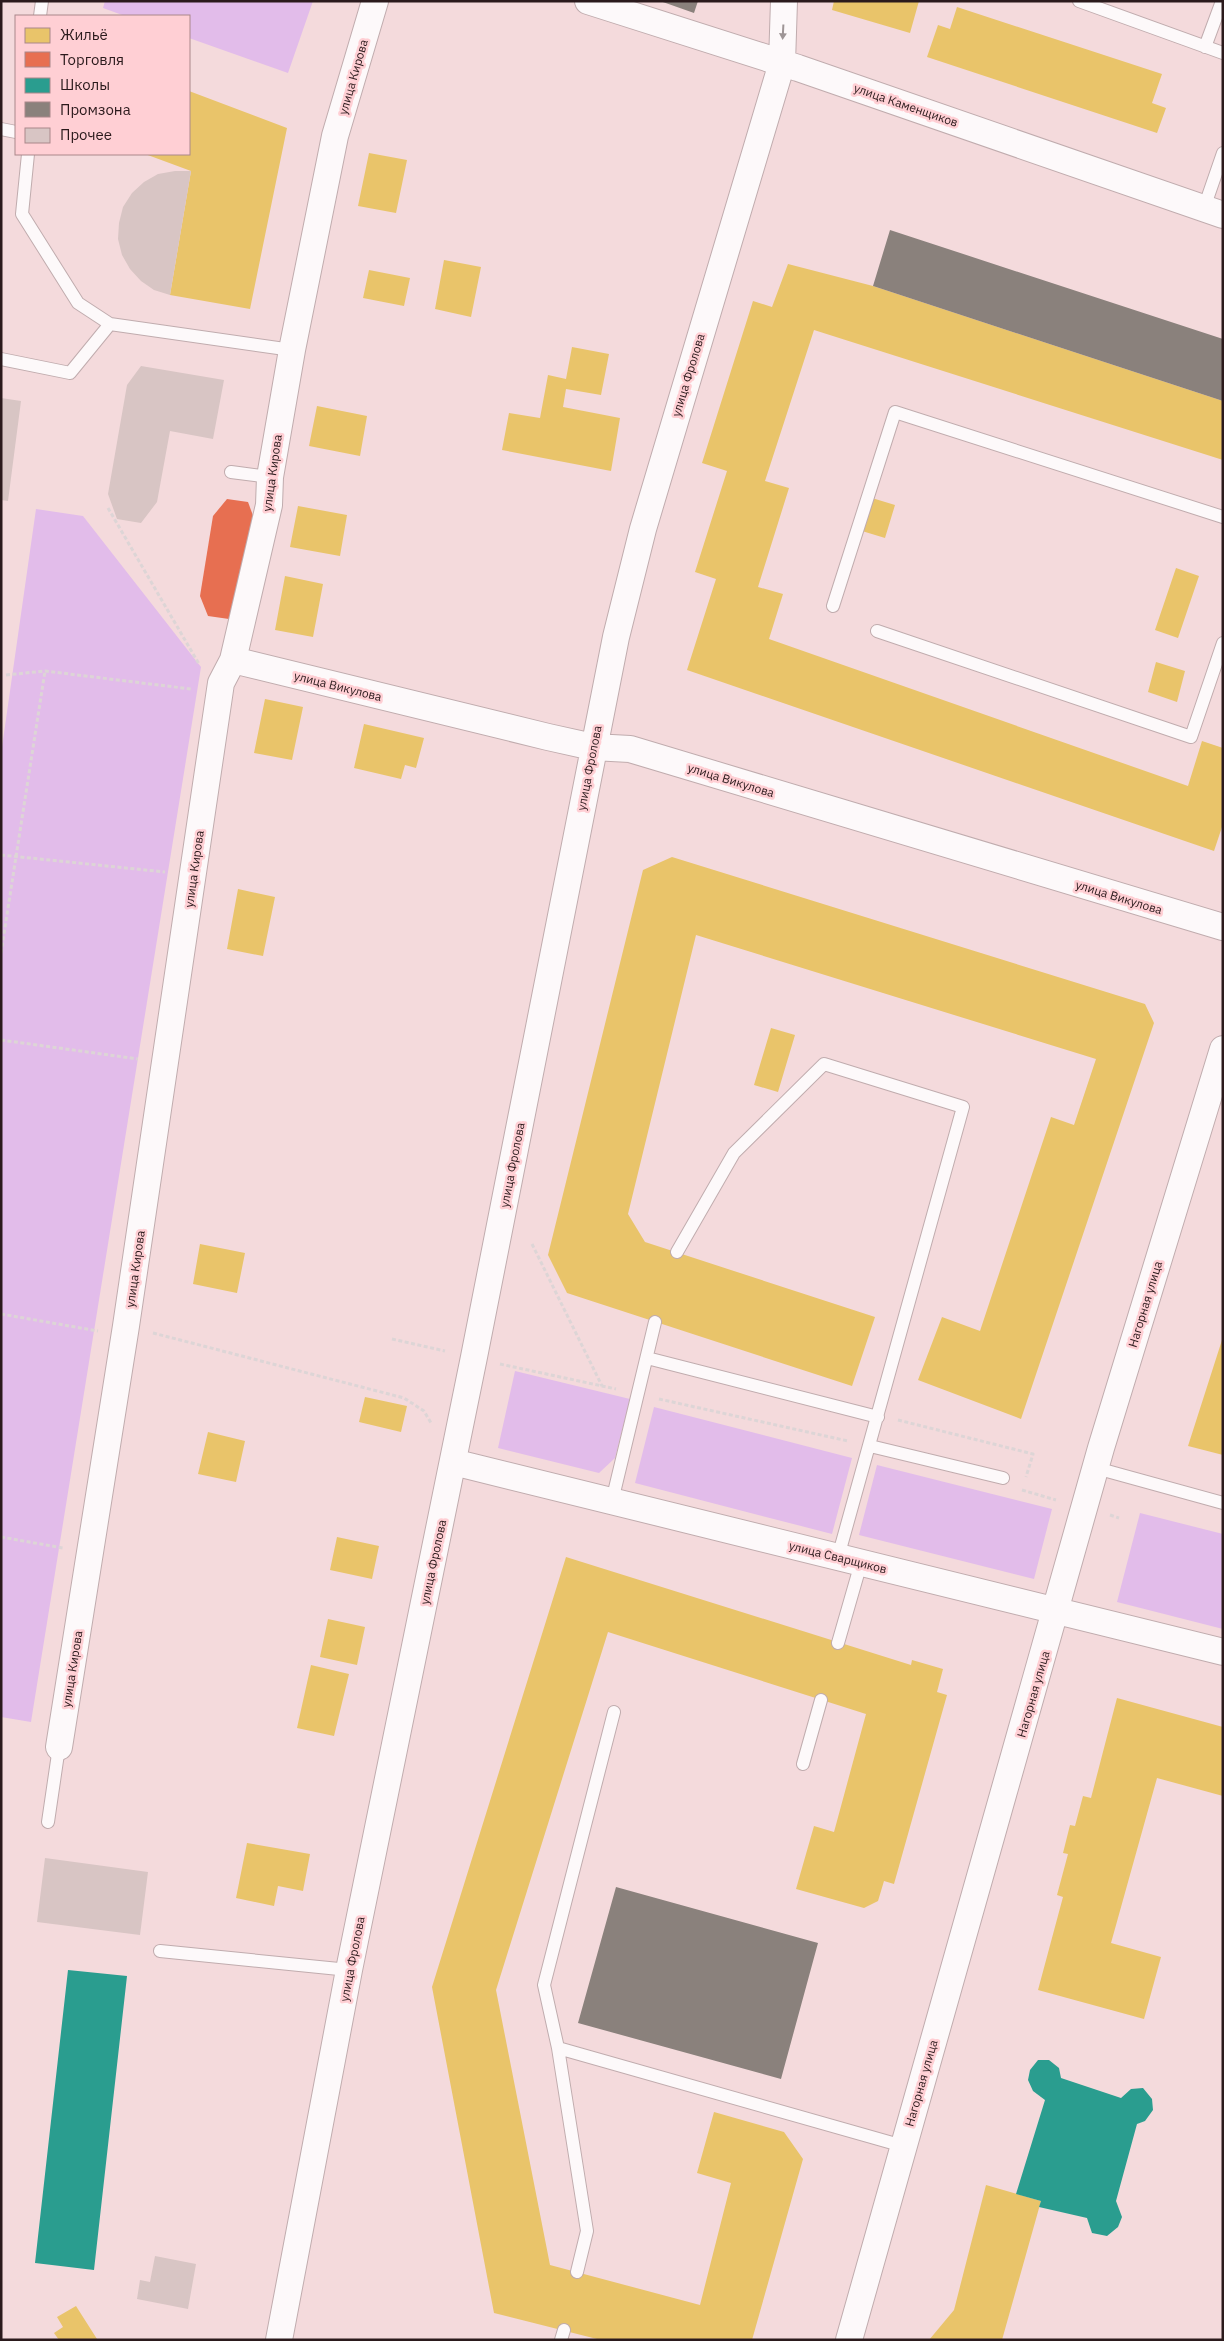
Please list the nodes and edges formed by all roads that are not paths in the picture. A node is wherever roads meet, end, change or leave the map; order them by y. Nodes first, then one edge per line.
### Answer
1 (42, 1) edge
2 (375, 1) edge
3 (588, 1) edge
4 (784, 1) edge
5 (1079, 1) edge
6 (1222, 1) edge
7 (40, 15) edge
8 (1206, 47) junction
9 (1223, 53) edge
10 (782, 63) junction
11 (1, 129) edge
12 (15, 132) edge
13 (1223, 154) edge
14 (28, 155) edge
15 (1213, 212) edge
16 (110, 324) junction
17 (292, 350) junction
18 (1, 359) edge
19 (231, 472) dead end
20 (270, 477) junction
21 (1223, 517) edge
22 (833, 606) dead end
23 (877, 631) dead end
24 (1223, 643) edge
25 (233, 660) junction
26 (593, 747) junction
27 (1223, 927) edge
28 (1223, 1049) edge
29 (677, 1252) dead end
30 (655, 1322) dead end
31 (648, 1358) junction
32 (878, 1417) junction
33 (870, 1446) junction
34 (453, 1462) junction
35 (1096, 1468) junction
36 (1003, 1478) dead end
37 (612, 1502) junction
38 (1223, 1503) edge
39 (850, 1560) junction
40 (1057, 1611) junction
41 (838, 1643) dead end
42 (1223, 1652) edge
43 (821, 1700) dead end
44 (614, 1712) dead end
45 (60, 1747) joint
46 (803, 1764) dead end
47 (48, 1822) dead end
48 (160, 1951) dead end
49 (349, 1970) junction
50 (558, 2048) junction
51 (903, 2146) junction
52 (578, 2272) dead end
53 (279, 2340) edge
54 (849, 2340) edge

1 - 7 lane
2 - 17 street, улица Кирова
3 - 10 street, улица Каменщиков
4 -> 10 street, улица Фролова
5 - 8 lane
6 - 8 lane
8 - 9 lane
10 - 15 street, улица Каменщиков
10 - 26 street, улица Фролова
11 - 12 lane
13 - 15 lane
14 - 16 lane
16 - 17 lane
16 - 18 lane
17 - 20 street, улица Кирова
19 - 20 lane
20 - 25 street, улица Кирова
21 - 22 lane
23 - 24 lane
25 - 26 street, улица Викулова
25 - 45 street, улица Кирова
26 - 27 street, улица Викулова
26 - 34 street, улица Фролова
28 - 35 street, Нагорная улица
29 - 32 lane
30 - 31 lane
31 - 32 lane
31 - 37 lane
32 - 33 lane
33 - 36 lane
33 - 39 lane
34 - 37 street, улица Сварщиков
34 - 49 street, улица Фролова
35 - 38 lane
35 - 40 street, Нагорная улица
37 - 39 street, улица Сварщиков
39 - 40 street, улица Сварщиков
39 - 41 lane
40 - 42 street, улица Сварщиков
40 - 51 street, Нагорная улица
43 - 46 lane
44 - 50 lane
45 - 47 lane
48 - 49 lane
49 - 53 street, улица Фролова
50 - 51 lane
50 - 52 lane
51 - 54 street, Нагорная улица

